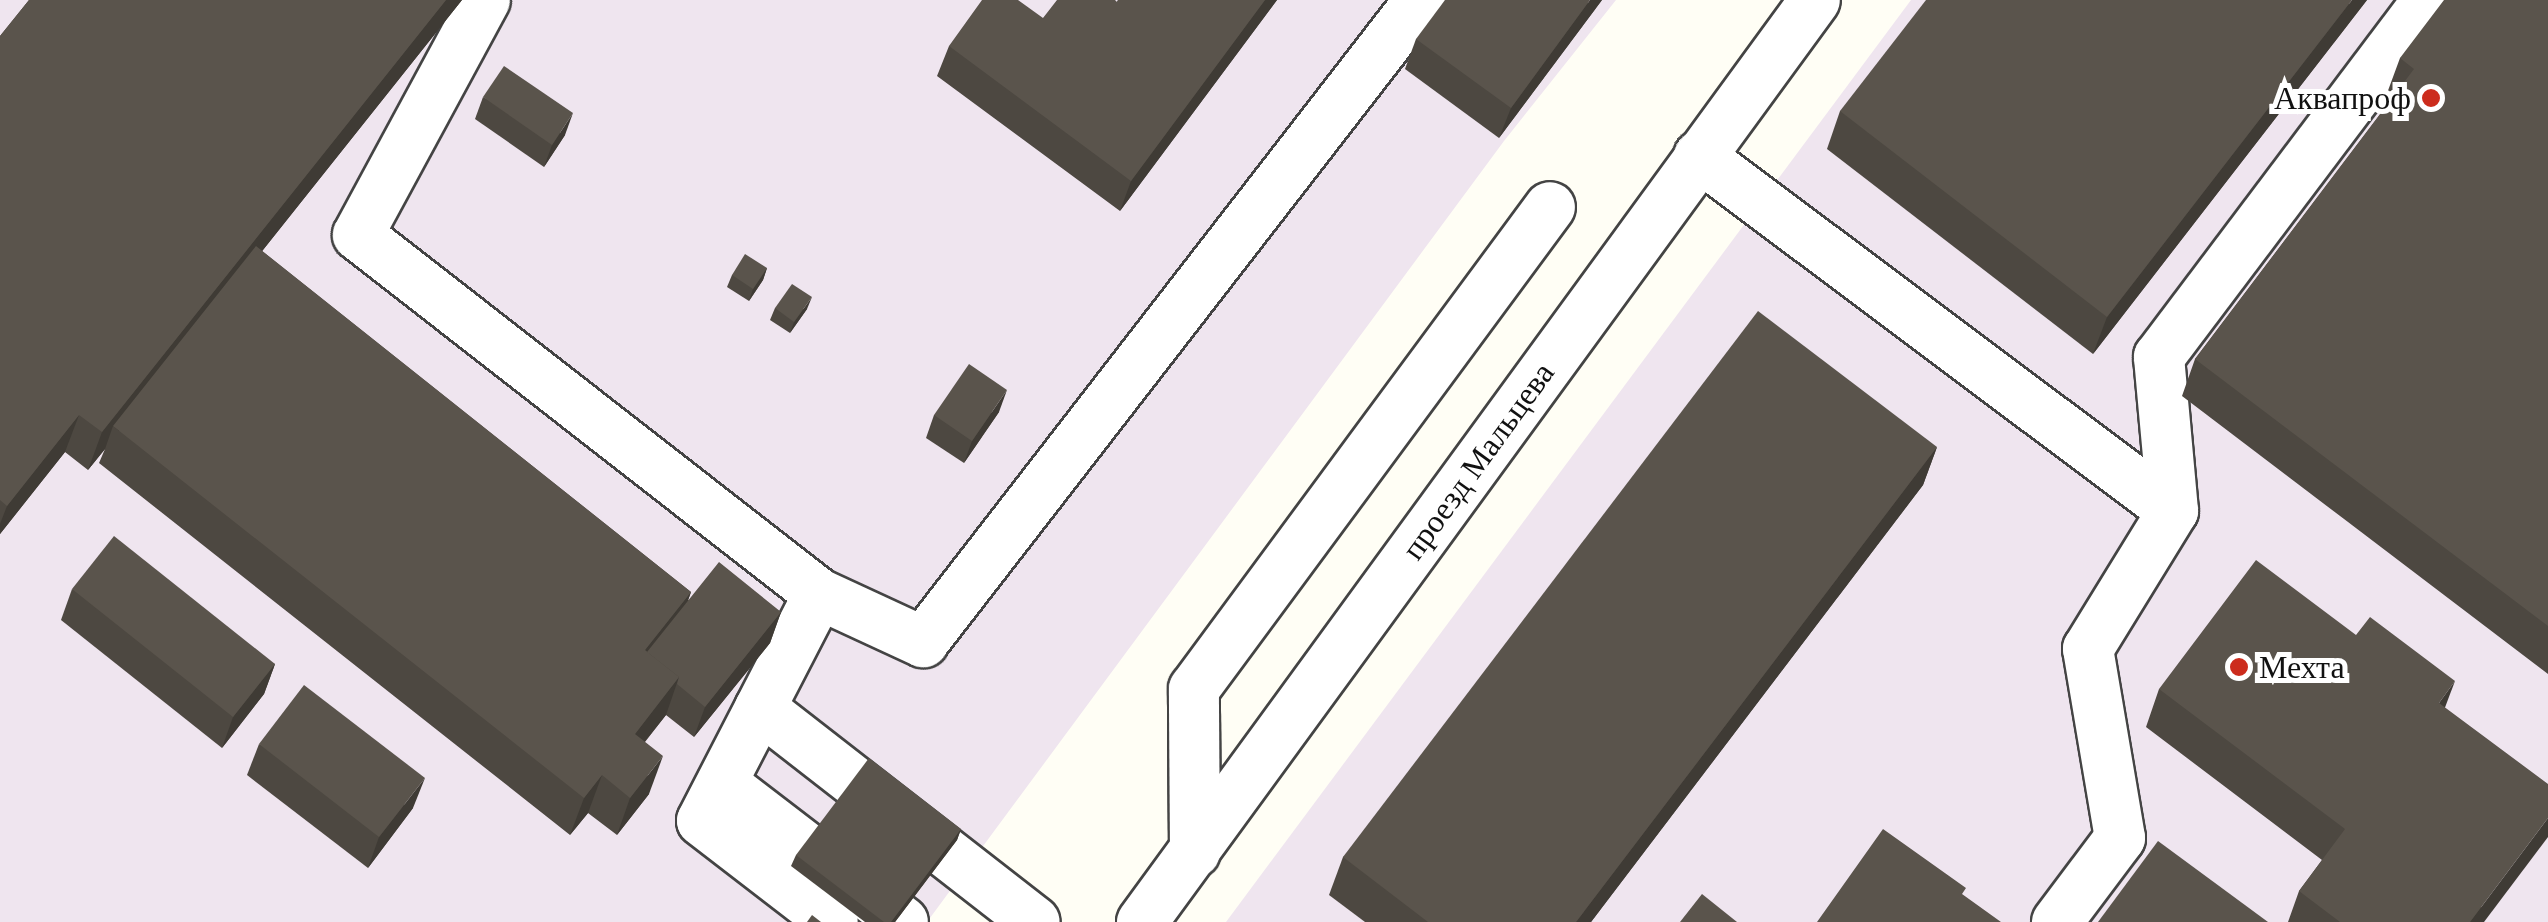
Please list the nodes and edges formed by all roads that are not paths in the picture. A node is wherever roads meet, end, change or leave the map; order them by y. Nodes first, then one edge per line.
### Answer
1 (485, 0) edge
2 (1420, 0) edge
3 (1814, 0) edge
4 (2428, 0) edge
5 (1699, 156) junction
6 (1550, 207) dead end
7 (2173, 510) junction
8 (819, 594) junction
9 (760, 708) junction
10 (722, 783) junction
11 (1195, 852) junction
12 (833, 922) edge
13 (903, 922) edge
14 (1034, 922) edge
15 (1142, 922) edge
16 (2057, 922) edge

1 - 8 street
2 - 8 street
3 - 5 street, проезд Мальцева
4 - 7 street
5 - 7 street
5 - 11 street, проезд Мальцева
6 - 11 street
7 - 16 street
8 - 9 street
9 - 10 street
9 - 14 street
10 - 12 street
10 - 13 street
11 - 15 street, проезд Мальцева

